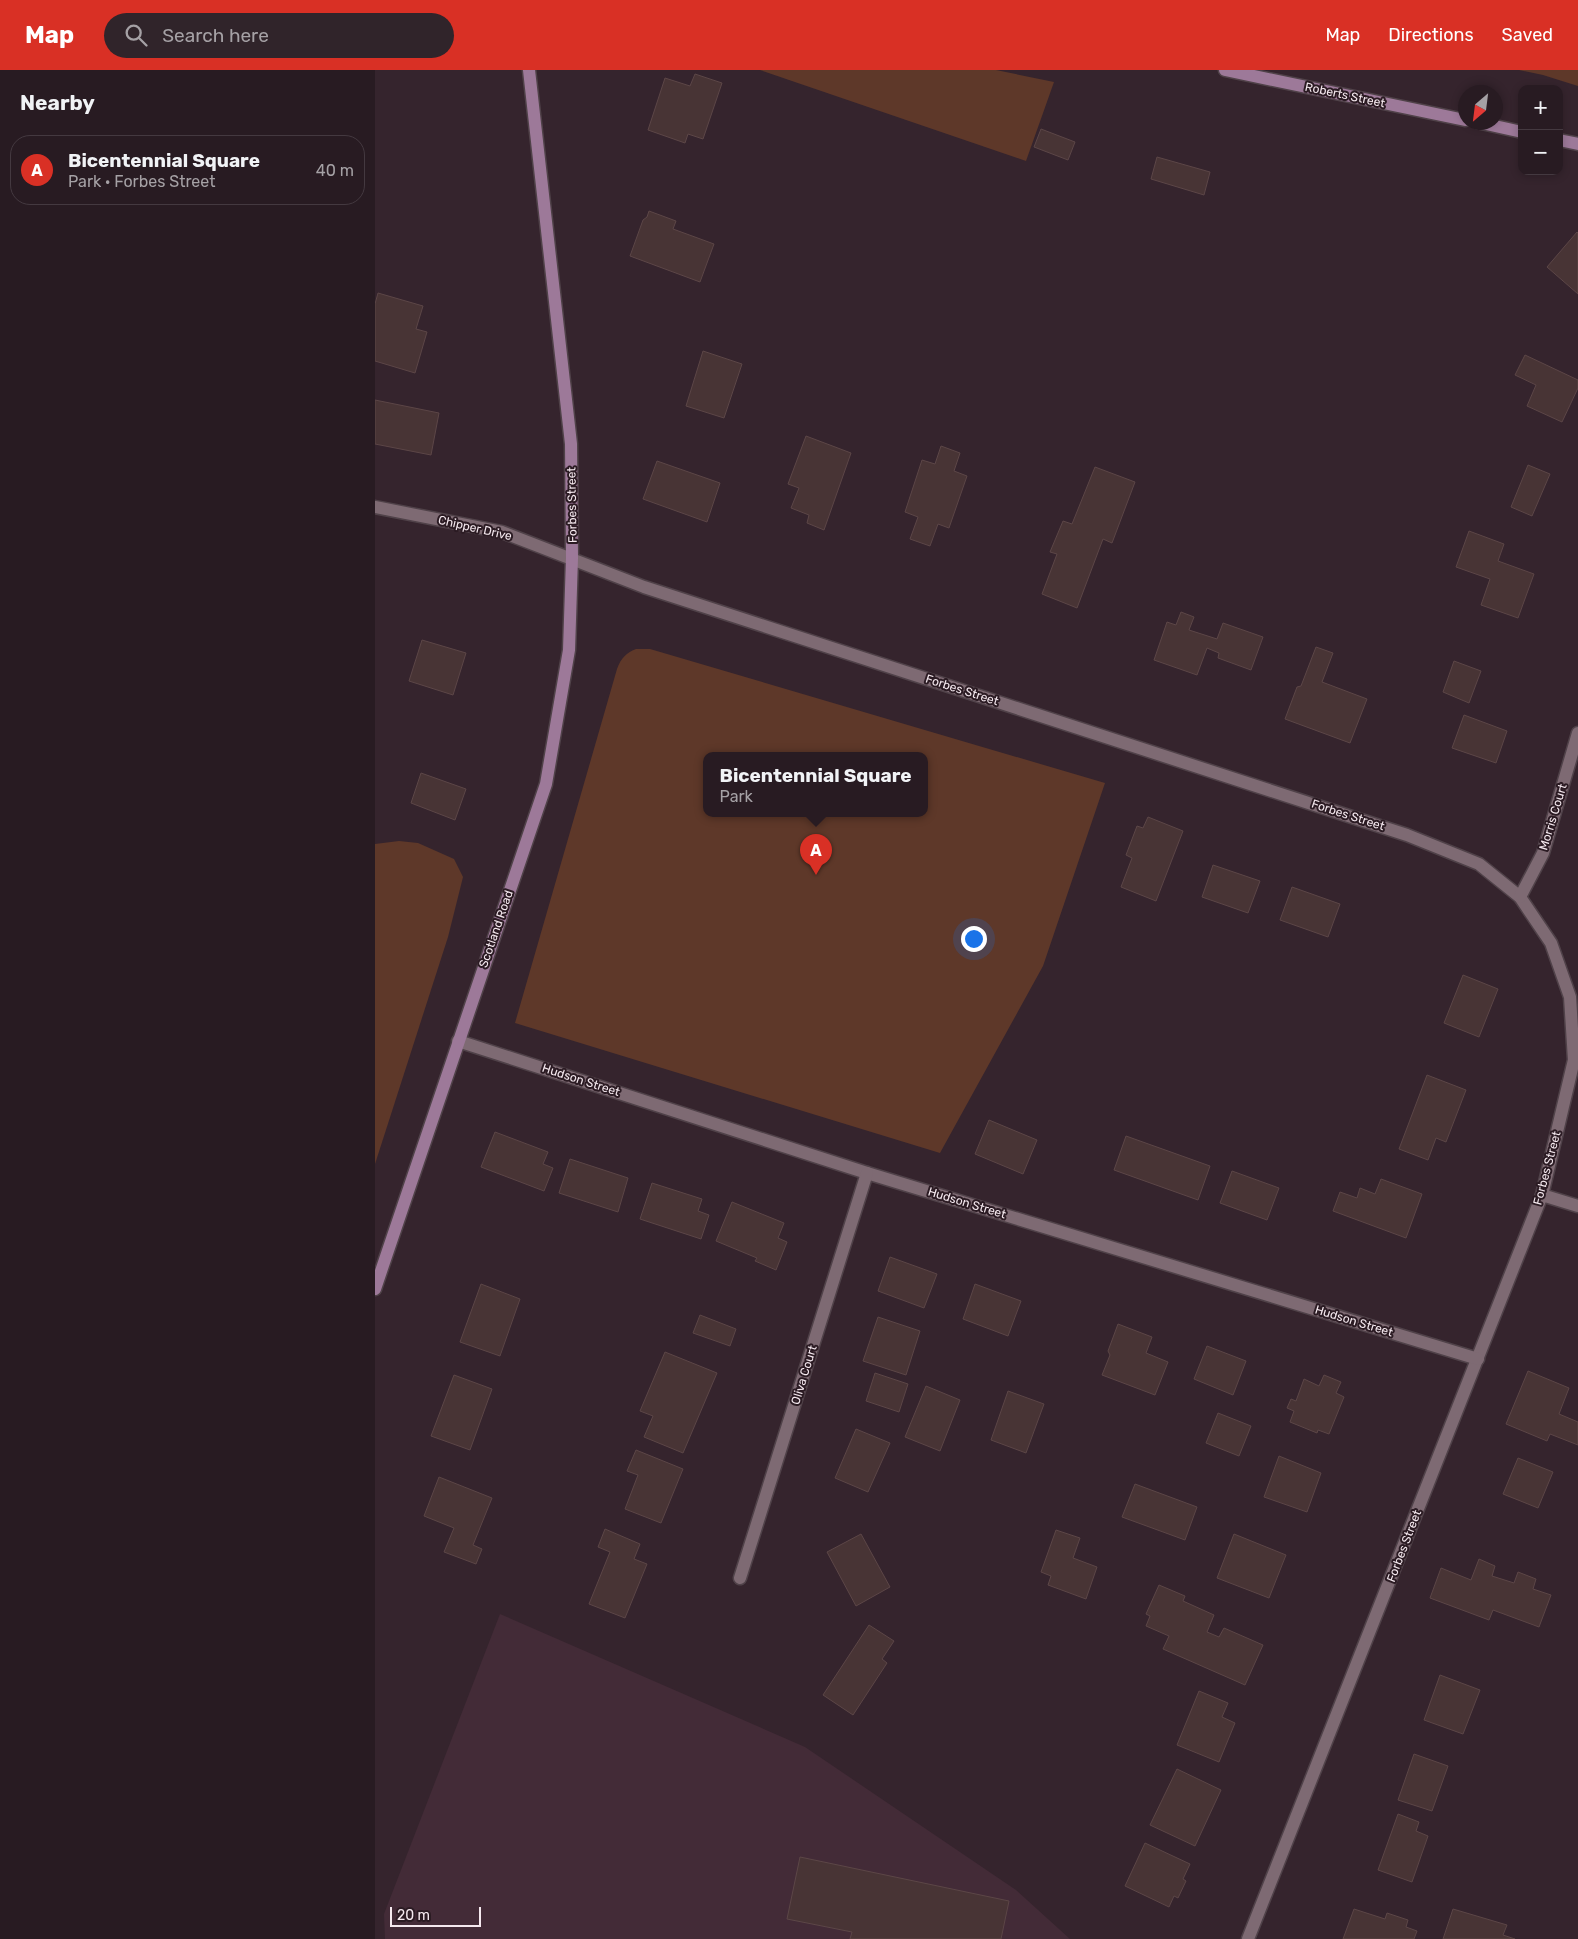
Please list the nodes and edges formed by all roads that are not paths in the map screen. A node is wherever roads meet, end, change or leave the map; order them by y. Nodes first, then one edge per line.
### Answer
1 (529, 70) edge
2 (1225, 70) edge
3 (1458, 119) edge
4 (1503, 128) edge
5 (1518, 131) edge
6 (1563, 141) edge
7 (1578, 144) edge
8 (375, 507) edge
9 (572, 558) junction
10 (1578, 734) edge
11 (1520, 897) junction
12 (458, 1041) junction
13 (867, 1173) junction
14 (1542, 1195) junction
15 (1578, 1206) edge
16 (375, 1289) edge
17 (1478, 1359) junction
18 (740, 1578) dead end
19 (1248, 1939) edge

1 - 9 main road, Forbes Street
2 - 3 main road, Roberts Street
4 - 5 main road
6 - 7 main road
8 - 9 street, Chipper Drive
9 - 11 street, Forbes Street
9 - 12 main road, Scotland Road
10 - 11 street, Morris Court
11 - 14 street, Forbes Street
12 - 13 street, Hudson Street
12 - 16 main road, Scotland Road
13 - 17 street, Hudson Street
13 - 18 street, Oliva Court
14 - 15 street
14 - 17 street, Forbes Street
17 - 19 street, Forbes Street

